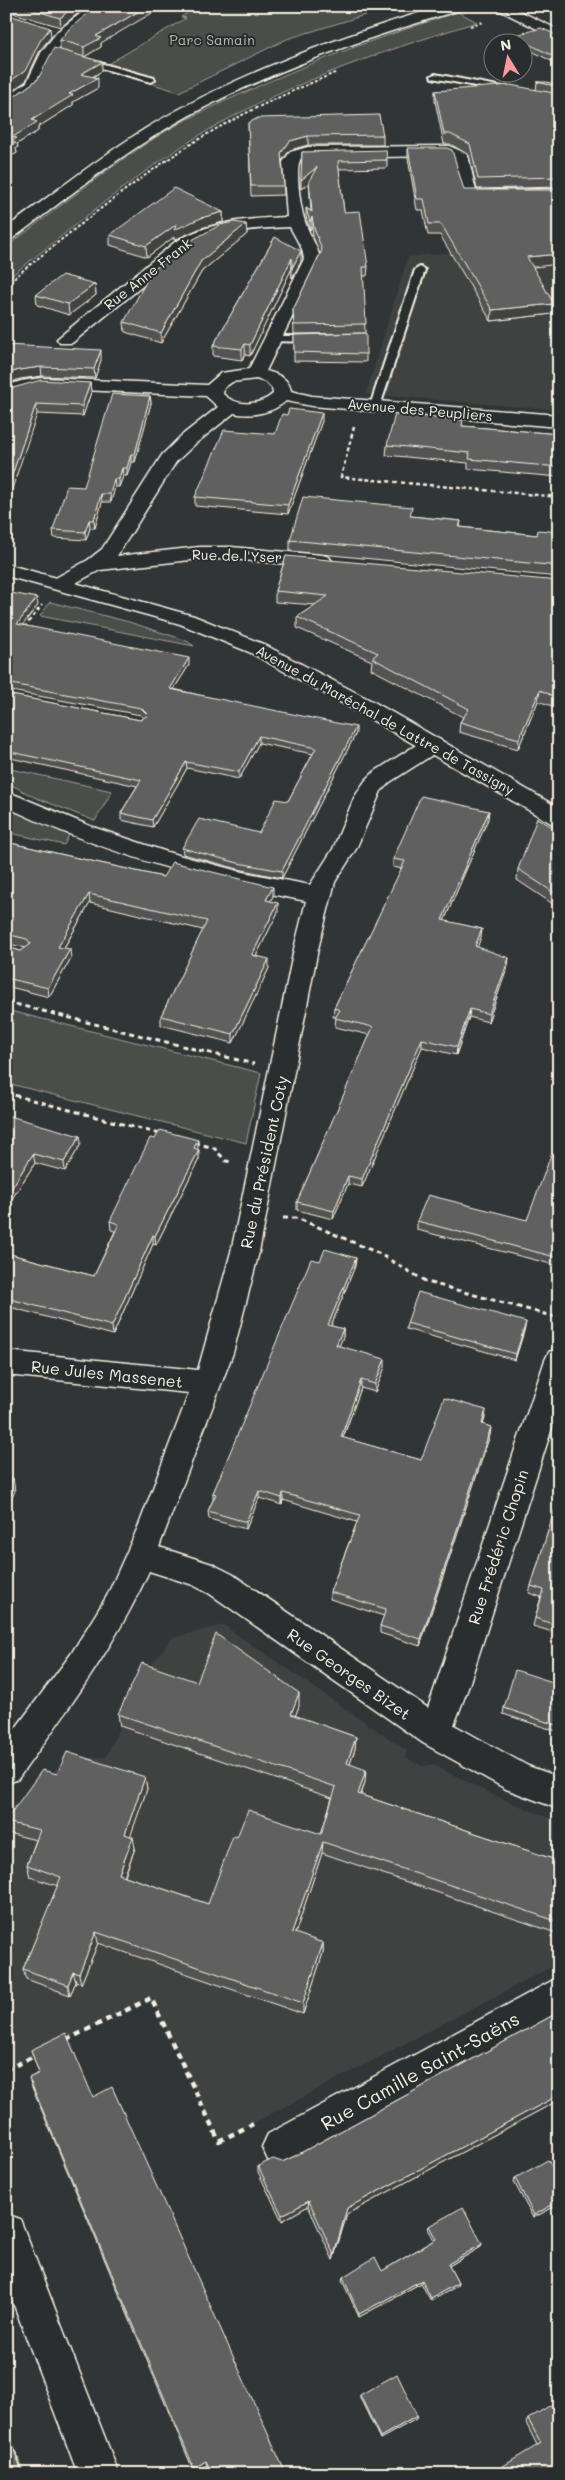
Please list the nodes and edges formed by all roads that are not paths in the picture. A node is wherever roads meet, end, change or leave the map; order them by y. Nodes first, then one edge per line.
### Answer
1 (99, 6) edge
2 (458, 6) edge
3 (498, 6) edge
4 (44, 28) edge
5 (64, 34) junction
6 (559, 36) edge
7 (77, 58) edge
8 (435, 76) dead end
9 (151, 80) dead end
10 (518, 92) edge
11 (6, 104) edge
12 (559, 194) edge
13 (297, 222) junction
14 (243, 224) junction
15 (6, 236) edge
16 (269, 237) dead end
17 (295, 250) edge
18 (312, 259) junction
19 (420, 270) dead end
20 (66, 339) dead end
21 (273, 339) junction
22 (322, 339) edge
23 (256, 374) junction
24 (214, 391) junction
25 (6, 394) edge
26 (282, 395) junction
27 (367, 405) junction
28 (230, 406) junction
29 (559, 421) edge
30 (340, 563) edge
31 (95, 564) junction
32 (6, 570) edge
33 (59, 584) junction
34 (432, 745) junction
35 (6, 798) edge
36 (559, 818) edge
37 (319, 896) junction
38 (559, 1360) edge
39 (6, 1363) edge
40 (208, 1383) junction
41 (141, 1554) junction
42 (435, 1732) junction
43 (6, 1768) edge
44 (559, 1793) edge
45 (559, 1995) edge
46 (281, 2147) road end
47 (6, 2233) edge
48 (99, 2474) edge

1 - 5 street
2 - 15 street
3 - 6 street
4 - 5 street
5 - 11 street
7 - 9 lane
8 - 10 lane
12 - 13 street
13 - 14 street, Rue Anne Frank
13 - 18 street
14 - 16 street
14 - 20 street, Rue Anne Frank
17 - 18 street
18 - 21 street
19 - 27 lane
21 - 22 lane
21 - 23 street
23 - 24 street
23 - 26 street
24 - 25 street
24 - 28 street
26 - 27 street, Avenue des Peupliers
26 - 28 street
27 - 29 street, Avenue des Peupliers
28 - 31 street
30 - 31 street, Rue de l'Yser
31 - 33 street
32 - 33 street, Avenue du Maréchal de Lattre de Tassigny
33 - 34 street, Avenue du Maréchal de Lattre de Tassigny
34 - 36 street, Avenue du Maréchal de Lattre de Tassigny
34 - 37 street, Rue du Président Coty
35 - 37 street
37 - 40 street, Rue du Président Coty
38 - 42 street, Rue Frédéric Chopin
39 - 40 street, Rue Jules Massenet
40 - 41 street, Rue du Président Coty
41 - 42 street, Rue Georges Bizet
41 - 43 street, Rue du Président Coty
42 - 44 street, Rue Georges Bizet
45 - 46 street, Rue Camille Saint-Saëns
47 - 48 street

